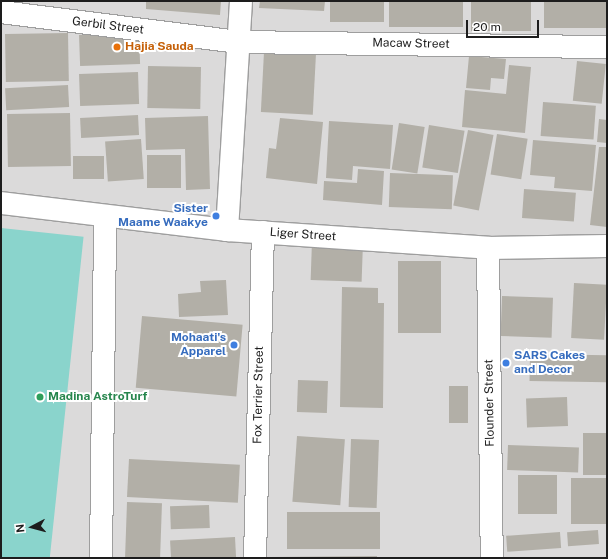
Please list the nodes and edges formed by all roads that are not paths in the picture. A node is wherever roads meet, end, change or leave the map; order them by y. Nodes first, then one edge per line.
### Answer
1 (241, 1) edge
2 (1, 12) edge
3 (239, 42) junction
4 (607, 47) edge
5 (1, 204) edge
6 (105, 216) junction
7 (227, 230) junction
8 (263, 232) junction
9 (607, 246) edge
10 (488, 248) junction
11 (101, 558) edge
12 (255, 558) edge
13 (492, 558) edge

1 - 3 street
2 - 3 street, Gerbil Street
3 - 4 street, Macaw Street
3 - 7 street
5 - 6 street, Liger Street
6 - 7 street, Liger Street
6 - 11 street
7 - 8 street, Liger Street
8 - 10 street, Liger Street
8 - 12 street, Fox Terrier Street
9 - 10 street, Liger Street
10 - 13 street, Flounder Street

